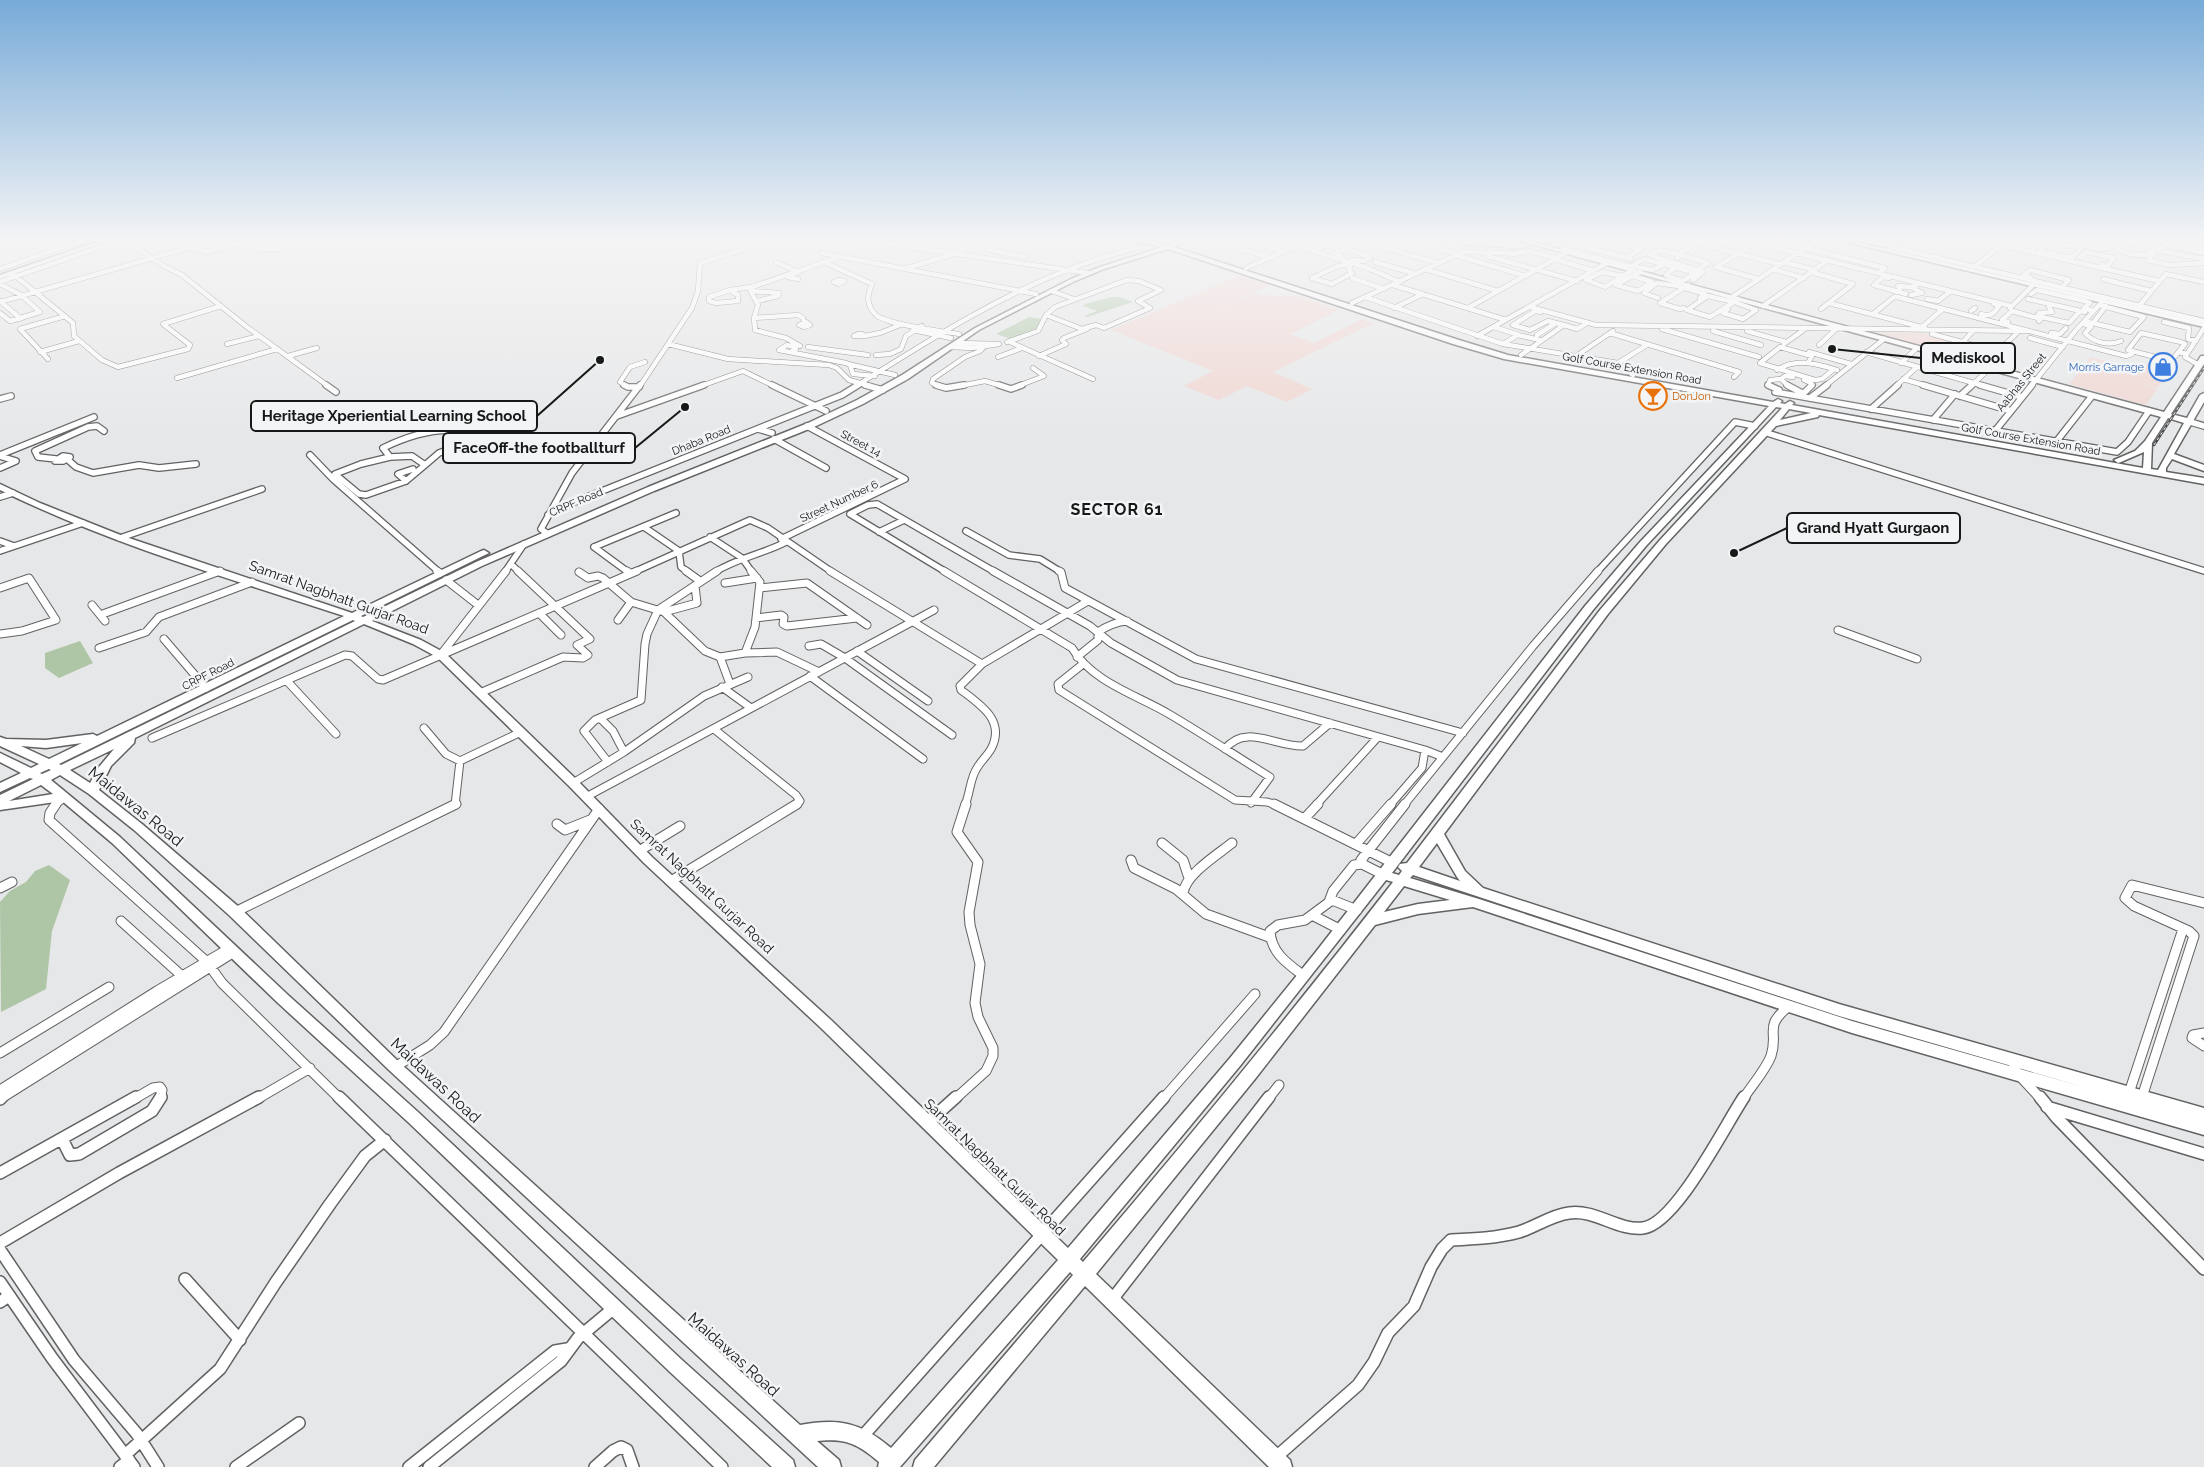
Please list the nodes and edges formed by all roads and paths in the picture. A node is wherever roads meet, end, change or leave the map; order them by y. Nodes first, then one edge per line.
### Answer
1 (7, 306) edge
2 (34, 306) edge
3 (53, 306) edge
4 (220, 306) edge
5 (221, 306) edge
6 (692, 306) edge
7 (756, 306) edge
8 (869, 306) edge
9 (999, 306) edge
10 (1012, 306) edge
11 (1023, 306) edge
12 (1059, 306) edge
13 (1147, 306) edge
14 (1356, 306) edge
15 (1363, 306) edge
16 (1390, 306) edge
17 (1397, 306) edge
18 (1463, 306) edge
19 (1471, 306) edge
20 (1672, 306) edge
21 (1692, 306) edge
22 (1726, 306) edge
23 (1730, 306) edge
24 (1752, 306) edge
25 (1765, 306) edge
26 (1824, 306) edge
27 (1843, 306) edge
28 (1882, 306) edge
29 (1933, 306) edge
30 (1955, 306) edge
31 (1998, 306) edge
32 (2011, 306) edge
33 (2050, 306) edge
34 (2053, 306) edge
35 (2086, 306) edge
36 (2100, 306) edge
37 (2102, 306) edge
38 (2111, 306) edge
39 (2114, 306) edge
40 (2141, 306) edge
41 (1530, 307) joint
42 (1394, 308) junction
43 (1468, 308) junction
44 (1684, 308) dead end
45 (1821, 309) dead end
46 (1943, 309) junction
47 (2016, 311) dead end
48 (2080, 311) junction
49 (1544, 312) junction
50 (2092, 312) junction
51 (0, 313) edge
52 (1873, 314) junction
53 (2037, 314) junction
54 (65, 316) junction
55 (1046, 316) junction
56 (22, 318) junction
57 (754, 318) junction
58 (1506, 320) junction
59 (12, 321) junction
60 (2204, 321) edge
61 (804, 322) dead end
62 (2040, 322) junction
63 (2083, 322) junction
64 (2164, 322) dead end
65 (2, 323) dead end
66 (1556, 323) junction
67 (1996, 323) junction
68 (899, 324) junction
69 (1586, 324) junction
70 (2092, 325) junction
71 (922, 326) junction
72 (1564, 326) junction
73 (1621, 326) junction
74 (1653, 326) junction
75 (1494, 327) junction
76 (1701, 327) junction
77 (2204, 327) edge
78 (1738, 328) junction
79 (2066, 328) junction
80 (1087, 329) junction
81 (1806, 329) junction
82 (1850, 329) junction
83 (1923, 329) junction
84 (2107, 329) dead end
85 (915, 330) junction
86 (1530, 330) junction
87 (1835, 330) junction
88 (2030, 330) junction
89 (2076, 330) junction
90 (1974, 331) junction
91 (2018, 332) junction
92 (1610, 333) junction
93 (1537, 334) junction
94 (938, 335) junction
95 (1519, 335) junction
96 (259, 336) junction
97 (864, 336) dead end
98 (1477, 336) junction
99 (1546, 337) junction
100 (952, 338) junction
101 (1770, 338) junction
102 (1884, 338) junction
103 (2030, 338) dead end
104 (2171, 338) dead end
105 (2188, 339) junction
106 (1488, 340) junction
107 (1540, 340) junction
108 (78, 341) junction
109 (2068, 341) junction
110 (2122, 341) dead end
111 (2196, 341) junction
112 (1010, 342) junction
113 (1786, 342) junction
114 (1963, 342) junction
115 (226, 344) dead end
116 (668, 344) junction
117 (999, 344) junction
118 (1503, 344) junction
119 (1480, 345) junction
120 (1647, 345) junction
121 (1761, 345) junction
122 (1819, 345) dead end
123 (970, 346) junction
124 (984, 347) junction
125 (2063, 347) junction
126 (318, 348) dead end
127 (1022, 348) junction
128 (1918, 348) junction
129 (277, 349) junction
130 (40, 352) junction
131 (792, 352) dead end
132 (1524, 352) junction
133 (1866, 352) junction
134 (1999, 352) junction
135 (2179, 352) junction
136 (1748, 354) junction
137 (2132, 354) dead end
138 (2187, 354) junction
139 (288, 356) junction
140 (1039, 356) junction
141 (1573, 356) junction
142 (1759, 357) dead end
143 (1950, 357) junction
144 (1558, 358) dead end
145 (48, 359) dead end
146 (1005, 361) dead end
147 (1050, 361) junction
148 (645, 362) dead end
149 (1901, 362) junction
150 (1618, 363) junction
151 (1808, 363) junction
152 (848, 364) junction
153 (1851, 364) junction
154 (2200, 365) edge
155 (1917, 367) junction
156 (1986, 367) junction
157 (1834, 369) junction
158 (1777, 370) junction
159 (883, 371) junction
160 (1842, 371) junction
161 (1935, 372) junction
162 (901, 374) junction
163 (2204, 374) edge
164 (1633, 375) junction
165 (875, 376) junction
166 (1734, 377) dead end
167 (177, 378) dead end
168 (1093, 379) dead end
169 (1904, 379) junction
170 (1781, 380) junction
171 (2036, 380) junction
172 (861, 384) junction
173 (1975, 384) junction
174 (639, 386) junction
175 (878, 389) junction
176 (336, 392) dead end
177 (1775, 392) dead end
178 (1803, 393) junction
179 (1958, 395) junction
180 (2204, 395) edge
181 (11, 396) dead end
182 (1812, 396) junction
183 (2092, 396) junction
184 (1732, 397) junction
185 (2022, 397) junction
186 (0, 399) edge
187 (1776, 403) junction
188 (1788, 405) junction
189 (816, 406) junction
190 (1871, 409) junction
191 (2011, 410) junction
192 (826, 411) junction
193 (2149, 411) junction
194 (1825, 414) junction
195 (617, 416) junction
196 (2166, 416) junction
197 (94, 417) dead end
198 (1933, 420) junction
199 (2187, 421) junction
200 (1764, 425) junction
201 (807, 426) junction
202 (2204, 426) edge
203 (758, 429) junction
204 (104, 431) dead end
205 (1995, 431) junction
206 (773, 436) junction
207 (738, 442) junction
208 (2056, 442) junction
209 (2148, 443) junction
210 (29, 444) junction
211 (40, 447) junction
212 (1742, 447) junction
213 (310, 455) dead end
214 (2170, 455) junction
215 (0, 456) edge
216 (391, 458) junction
217 (2118, 460) junction
218 (196, 464) dead end
219 (425, 465) junction
220 (0, 468) edge
221 (826, 468) dead end
222 (2147, 468) junction
223 (2204, 468) edge
224 (412, 469) dead end
225 (2162, 471) junction
226 (2204, 475) edge
227 (336, 479) junction
228 (905, 479) joint
229 (406, 481) junction
230 (2204, 482) edge
231 (0, 487) edge
232 (262, 489) dead end
233 (7, 495) edge
234 (676, 513) dead end
235 (548, 515) junction
236 (904, 520) junction
237 (83, 523) junction
238 (644, 526) junction
239 (545, 531) junction
240 (966, 531) dead end
241 (879, 532) junction
242 (710, 536) junction
243 (120, 538) junction
244 (0, 541) edge
245 (783, 541) junction
246 (524, 544) junction
247 (14, 546) junction
248 (0, 551) edge
249 (679, 551) junction
250 (742, 558) junction
251 (511, 564) junction
252 (220, 571) junction
253 (2204, 571) edge
254 (579, 572) dead end
255 (630, 573) junction
256 (443, 576) junction
257 (758, 578) junction
258 (252, 582) junction
259 (610, 583) junction
260 (725, 583) dead end
261 (697, 584) junction
262 (0, 588) edge
263 (760, 588) junction
264 (1088, 601) junction
265 (631, 602) junction
266 (92, 605) dead end
267 (478, 605) junction
268 (556, 605) junction
269 (934, 610) dead end
270 (661, 611) junction
271 (539, 613) junction
272 (100, 614) junction
273 (1067, 614) junction
274 (357, 618) junction
275 (756, 618) junction
276 (857, 618) junction
277 (618, 620) dead end
278 (105, 621) dead end
279 (1127, 621) junction
280 (912, 623) junction
281 (868, 625) dead end
282 (1041, 628) junction
283 (1838, 630) dead end
284 (1098, 632) junction
285 (0, 634) edge
286 (560, 635) dead end
287 (164, 639) dead end
288 (809, 646) dead end
289 (99, 648) dead end
290 (857, 651) junction
291 (745, 653) junction
292 (440, 655) junction
293 (720, 657) junction
294 (1077, 657) junction
295 (845, 658) junction
296 (1917, 659) dead end
297 (982, 664) junction
298 (1082, 664) junction
299 (819, 672) junction
300 (810, 676) junction
301 (748, 677) dead end
302 (287, 681) junction
303 (730, 684) junction
304 (722, 687) junction
305 (206, 688) junction
306 (225, 688) junction
307 (480, 693) junction
308 (928, 701) dead end
309 (233, 702) junction
310 (751, 708) junction
311 (600, 718) junction
312 (1330, 723) junction
313 (424, 728) dead end
314 (714, 729) junction
315 (145, 730) junction
316 (521, 732) junction
317 (1462, 733) junction
318 (336, 734) dead end
319 (952, 735) dead end
320 (1378, 737) junction
321 (0, 741) edge
322 (1225, 748) junction
323 (1424, 750) junction
324 (624, 752) junction
325 (0, 757) edge
326 (1442, 757) junction
327 (923, 759) dead end
328 (460, 762) junction
329 (608, 762) junction
330 (56, 767) junction
331 (37, 776) junction
332 (573, 783) junction
333 (0, 788) edge
334 (93, 791) junction
335 (586, 796) junction
336 (65, 797) junction
337 (1251, 802) junction
338 (1, 806) edge
339 (595, 814) junction
340 (1305, 818) junction
341 (557, 824) dead end
342 (680, 826) dead end
343 (1437, 833) junction
344 (1162, 842) dead end
345 (1232, 844) dead end
346 (1356, 844) junction
347 (1367, 850) junction
348 (639, 851) junction
349 (1131, 860) dead end
350 (1362, 864) junction
351 (1388, 869) junction
352 (1405, 875) junction
353 (1189, 878) junction
354 (671, 881) junction
355 (12, 882) dead end
356 (0, 888) edge
357 (1183, 893) junction
358 (1478, 897) junction
359 (1329, 902) junction
360 (2204, 903) edge
361 (1357, 910) junction
362 (235, 912) junction
363 (1312, 915) junction
364 (121, 920) dead end
365 (1369, 921) junction
366 (2183, 928) junction
367 (1341, 930) junction
368 (1269, 936) junction
369 (232, 950) junction
370 (2172, 961) junction
371 (208, 964) junction
372 (2184, 967) junction
373 (182, 976) junction
374 (1304, 976) junction
375 (108, 987) dead end
376 (2164, 988) junction
377 (160, 993) junction
378 (2175, 993) junction
379 (1255, 994) dead end
380 (1788, 1007) junction
381 (2153, 1024) junction
382 (2164, 1029) junction
383 (2204, 1033) edge
384 (2204, 1046) edge
385 (0, 1053) edge
386 (395, 1067) junction
387 (2014, 1067) junction
388 (310, 1068) junction
389 (1279, 1085) dead end
390 (0, 1090) edge
391 (2136, 1095) junction
392 (0, 1099) edge
393 (2047, 1107) junction
394 (2204, 1115) edge
395 (927, 1124) junction
396 (2204, 1128) edge
397 (62, 1139) junction
398 (385, 1140) junction
399 (2204, 1154) edge
400 (0, 1173) edge
401 (1043, 1236) junction
402 (0, 1243) edge
403 (0, 1250) edge
404 (1068, 1261) junction
405 (2203, 1268) edge
406 (1084, 1275) junction
407 (185, 1279) dead end
408 (0, 1282) edge
409 (5, 1299) edge
410 (1111, 1301) junction
411 (614, 1308) junction
412 (583, 1333) junction
413 (240, 1340) junction
414 (567, 1349) junction
415 (299, 1422) dead end
416 (796, 1434) junction
417 (862, 1437) junction
418 (141, 1440) junction
419 (127, 1462) edge
420 (1279, 1462) edge
421 (778, 1463) edge
422 (889, 1464) edge
423 (158, 1467) edge
424 (236, 1467) edge
425 (409, 1467) edge
426 (430, 1467) edge
427 (595, 1467) edge
428 (633, 1467) edge
429 (722, 1467) edge
430 (832, 1467) edge
431 (922, 1467) edge

1 - 56 street
2 - 56 street
3 - 54 street
4 - 108 street
5 - 96 street
6 - 116 street
7 - 57 street
8 - 68 street
9 - 100 street, Dhaba Road
10 - 100 street
11 - 100 street
12 - 55 street
13 - 80 street
14 - 184 street, Golf Course Extension Road
15 - 119 street, Golf Course Extension Road
16 - 42 street
17 - 42 street
18 - 43 street
19 - 43 street
20 - 44 street
21 - 22 street
23 - 24 street
25 - 82 street
26 - 45 street
27 - 52 street
28 - 52 street
29 - 46 street
30 - 31 street
32 - 67 street
33 - 53 street
34 - 48 street
35 - 50 street
36 - 50 street, Aabhas Street
37 - 70 street
38 - 70 street
39 - 77 street
40 - 60 street
41 - 49 street
41 - 58 street
42 - 98 street
43 - 58 street
46 - 67 street
46 - 83 street
47 - 53 street
48 - 50 street
48 - 53 street
49 - 69 street
49 - 86 street
50 - 63 street, Aabhas Street
51 - 59 street
52 - 83 street
54 - 108 street
54 - 130 street
55 - 80 street
55 - 112 street
56 - 59 street
57 - 61 street
57 - 85 street
58 - 75 street
59 - 65 street
62 - 79 street
62 - 88 street
62 - 88 street
63 - 70 street
63 - 89 street, Aabhas Street
64 - 105 street
66 - 72 street
66 - 86 street
66 - 93 street
67 - 88 street
68 - 71 street
68 - 85 street
68 - 97 street
69 - 72 street
69 - 73 street
70 - 84 street
70 - 110 street
71 - 85 street
71 - 100 street
72 - 99 street
73 - 74 street
73 - 92 street
74 - 76 street
74 - 136 street
75 - 95 street
75 - 98 street
76 - 78 street
76 - 121 street
77 - 111 street
78 - 81 street
78 - 101 street
79 - 88 street
79 - 89 street
80 - 140 street
81 - 87 street
81 - 113 street
82 - 83 street
82 - 87 street
82 - 102 street
83 - 90 street
83 - 114 street
85 - 94 street
86 - 93 street
87 - 122 street
88 - 91 street
88 - 109 street
89 - 109 street, Aabhas Street
90 - 91 street
90 - 114 street
91 - 134 street
92 - 120 street
92 - 141 street
93 - 99 street
94 - 100 street
94 - 100 street, Dhaba Road
94 - 159 street, Dhaba Road
95 - 107 street
95 - 118 street
96 - 115 street
96 - 129 street
98 - 106 street
99 - 107 street
100 - 123 street
100 - 162 street
101 - 113 street
101 - 121 street
102 - 128 street
102 - 133 street
103 - 125 street
104 - 105 street
105 - 111 street
106 - 118 street
106 - 119 street
107 - 132 street
108 - 130 street
109 - 125 street, Aabhas Street
109 - 137 street
111 - 138 street
112 - 117 street
112 - 127 street
113 - 153 street
114 - 134 street
114 - 143 street
116 - 172 street
116 - 174 street
117 - 123 street
117 - 124 street
118 - 132 street
119 - 132 street, Golf Course Extension Road
120 - 150 street
120 - 166 street
121 - 136 street
123 - 124 street
124 - 147 street
125 - 171 street, Aabhas Street
126 - 139 street
127 - 140 street
127 - 146 street
128 - 143 street
128 - 149 street
129 - 139 street
129 - 167 street
130 - 145 street
131 - 152 street
132 - 141 street
132 - 164 street, Golf Course Extension Road
133 - 149 street
133 - 153 street
134 - 156 street
135 - 135 street
135 - 138 street
136 - 142 street
138 - 154 street
139 - 176 street
140 - 147 street
141 - 144 street
141 - 150 street
143 - 156 street
143 - 161 street
147 - 168 street
148 - 174 street
149 - 155 street
150 - 164 street
151 - 157 street
151 - 158 street
151 - 158 street
152 - 159 street
152 - 165 street
153 - 160 street
154 - 163 street
154 - 196 street
155 - 161 street
155 - 169 street
156 - 171 street
156 - 173 street
157 - 158 street
157 - 160 street
159 - 162 street
159 - 165 street, Dhaba Road
160 - 182 street
161 - 173 street
162 - 175 street
162 - 175 street, CRPF Road
164 - 187 street, Golf Course Extension Road
165 - 172 street, Dhaba Road
169 - 179 street
169 - 190 street
170 - 178 street
170 - 178 street
170 - 178 street
171 - 183 street
171 - 185 street, Aabhas Street
172 - 175 street
172 - 189 street, Dhaba Road
173 - 179 street
173 - 185 street
174 - 195 street
175 - 192 street, CRPF Road
175 - 201 street
177 - 182 street
178 - 182 street
179 - 191 street
179 - 198 street
180 - 199 street
181 - 186 street
182 - 190 street
183 - 193 street
183 - 208 street
184 - 187 street, Golf Course Extension Road
184 - 200 street
185 - 191 street, Aabhas Street
187 - 188 street, Golf Course Extension Road
187 - 200 street
188 - 194 street, Golf Course Extension Road
188 - 200 street
188 - 217 street, Golf Course Extension Road
189 - 192 street
189 - 195 street
189 - 203 street, Dhaba Road
190 - 198 street
191 - 205 street, Aabhas Street
192 - 206 street, CRPF Road
193 - 196 street
193 - 208 street
194 - 200 street
194 - 222 street, Golf Course Extension Road
195 - 235 street
196 - 199 street
196 - 209 street
197 - 210 street
198 - 205 street
199 - 202 street
199 - 214 street
200 - 212 street
200 - 253 street
200 - 317 street
201 - 206 street
201 - 228 street, Street 14
203 - 206 street
203 - 207 street, Dhaba Road
204 - 211 street
205 - 208 street
206 - 207 street, CRPF Road
206 - 221 street
206 - 239 street
207 - 235 street, Dhaba Road
207 - 239 street, CRPF Road
209 - 217 street
209 - 222 street
210 - 211 street
210 - 215 street
211 - 218 street
212 - 343 street
212 - 351 street
213 - 227 street
214 - 223 street
214 - 225 street
215 - 220 street
216 - 219 street
216 - 219 street
216 - 227 street
217 - 222 street, Golf Course Extension Road
219 - 229 street
222 - 225 street, Golf Course Extension Road
224 - 229 street
225 - 226 street, Golf Course Extension Road
225 - 230 street, Golf Course Extension Road
227 - 229 street
227 - 256 street
228 - 245 street, Street Number 6
231 - 233 street, Samrat Nagbhatt Gurjar Road
232 - 243 street
233 - 237 street, Samrat Nagbhatt Gurjar Road
234 - 238 street
235 - 239 street
236 - 241 street
236 - 241 street
236 - 273 street
237 - 243 street, Samrat Nagbhatt Gurjar Road
237 - 247 street
238 - 249 street
238 - 255 street
239 - 246 street
239 - 256 street, CRPF Road
240 - 264 street
241 - 282 street
242 - 245 street
242 - 249 street
242 - 250 street
243 - 252 street, Samrat Nagbhatt Gurjar Road
244 - 247 street
245 - 250 street, Street Number 6
245 - 280 street
246 - 251 street
246 - 256 street
247 - 248 street
249 - 255 street
249 - 261 street
250 - 257 street
250 - 261 street, Street Number 6
251 - 267 street
251 - 268 street
252 - 258 street, Samrat Nagbhatt Gurjar Road
252 - 272 street
254 - 259 street
255 - 259 street
256 - 267 street
256 - 274 street
257 - 260 street
257 - 263 street
258 - 274 street, Samrat Nagbhatt Gurjar Road
258 - 289 street
259 - 265 street
259 - 268 street
261 - 270 street, Street Number 6
261 - 270 street
262 - 285 street
263 - 275 street
263 - 276 street
264 - 273 street
264 - 279 street
265 - 270 street
265 - 277 street
266 - 272 street
267 - 292 street
268 - 271 street
268 - 307 street
269 - 280 street
270 - 293 street
270 - 311 street
271 - 286 street
271 - 292 street
272 - 278 street
273 - 282 street
273 - 284 street
274 - 292 street, Samrat Nagbhatt Gurjar Road
274 - 305 street, CRPF Road
274 - 306 street
275 - 276 street
275 - 291 street
276 - 281 street
279 - 284 street
279 - 317 street
280 - 290 street
280 - 297 street
282 - 294 street
282 - 297 street
283 - 296 street
284 - 294 street
284 - 312 street
287 - 305 street
288 - 295 street
290 - 295 street
290 - 308 street
291 - 293 street
291 - 299 street
292 - 302 street
292 - 307 street, Samrat Nagbhatt Gurjar Road
293 - 303 street
294 - 298 street
295 - 299 street
295 - 319 street
297 - 395 street
298 - 322 street
298 - 337 street
299 - 300 street
300 - 310 street
300 - 327 street
301 - 303 street
302 - 309 street
302 - 318 street
303 - 304 street
304 - 310 street
304 - 324 street
305 - 315 street, CRPF Road
306 - 309 street
306 - 315 street
307 - 316 street, Samrat Nagbhatt Gurjar Road
309 - 315 street
310 - 314 street
311 - 324 street
311 - 329 street
312 - 320 street
312 - 322 street
313 - 328 street
314 - 335 street
314 - 354 street
315 - 321 street
315 - 330 street
315 - 334 street
316 - 328 street
316 - 332 street, Samrat Nagbhatt Gurjar Road
317 - 326 street
320 - 323 street
320 - 340 street
321 - 330 street, Maidawas Road
322 - 337 street
323 - 326 street
323 - 346 street
324 - 329 street
325 - 331 street
326 - 347 street
328 - 362 street
329 - 332 street
330 - 331 street
330 - 334 street, Maidawas Road
331 - 333 street
331 - 336 street
331 - 338 street
332 - 335 street, Samrat Nagbhatt Gurjar Road
334 - 362 street, Maidawas Road
335 - 339 street, Samrat Nagbhatt Gurjar Road
336 - 338 street
336 - 369 street
336 - 371 street
337 - 340 street
339 - 341 street
339 - 348 street, Samrat Nagbhatt Gurjar Road
339 - 386 street
340 - 346 street
342 - 348 street
343 - 352 street
343 - 358 street
344 - 353 street
345 - 353 street
346 - 347 street
347 - 350 street
347 - 351 street
348 - 354 street, Samrat Nagbhatt Gurjar Road
349 - 357 street
350 - 351 street
350 - 359 street
351 - 352 street
351 - 361 street
352 - 358 street
352 - 365 street
353 - 357 street
354 - 395 street, Samrat Nagbhatt Gurjar Road
355 - 356 street
357 - 368 street
358 - 365 street
358 - 380 street
358 - 387 street
359 - 361 street
359 - 363 street
360 - 366 street
361 - 367 street
362 - 386 street, Maidawas Road
363 - 367 street
363 - 368 street
364 - 373 street
365 - 406 street
366 - 370 street
366 - 372 street
367 - 374 street
368 - 374 street
369 - 371 street
369 - 411 street
370 - 372 street
370 - 376 street
371 - 373 street
371 - 377 street
371 - 388 street
372 - 378 street
373 - 377 street
374 - 404 street
375 - 385 street
376 - 378 street
376 - 381 street
377 - 390 street
377 - 392 street
378 - 382 street
379 - 401 street
380 - 387 street
380 - 420 street
381 - 382 street
381 - 391 street
382 - 391 street
383 - 384 street
386 - 416 street, Maidawas Road
387 - 391 street
387 - 393 street
387 - 396 street
388 - 398 street
388 - 402 street
389 - 410 street
391 - 394 street
393 - 399 street
393 - 405 street
395 - 401 street, Samrat Nagbhatt Gurjar Road
397 - 397 street
397 - 400 street
398 - 412 street
398 - 413 street
401 - 404 street, Samrat Nagbhatt Gurjar Road
401 - 417 street
403 - 418 street
404 - 406 street, Samrat Nagbhatt Gurjar Road
404 - 422 street
406 - 410 street, Samrat Nagbhatt Gurjar Road
406 - 431 street
407 - 413 street
408 - 409 street
409 - 419 street
410 - 420 street, Samrat Nagbhatt Gurjar Road
411 - 412 street
411 - 421 street
412 - 414 street
412 - 429 street
413 - 418 street
414 - 425 street
414 - 426 street
415 - 424 street
416 - 417 street
416 - 430 street, Maidawas Road
417 - 422 street
418 - 419 street
418 - 423 street
427 - 428 street

